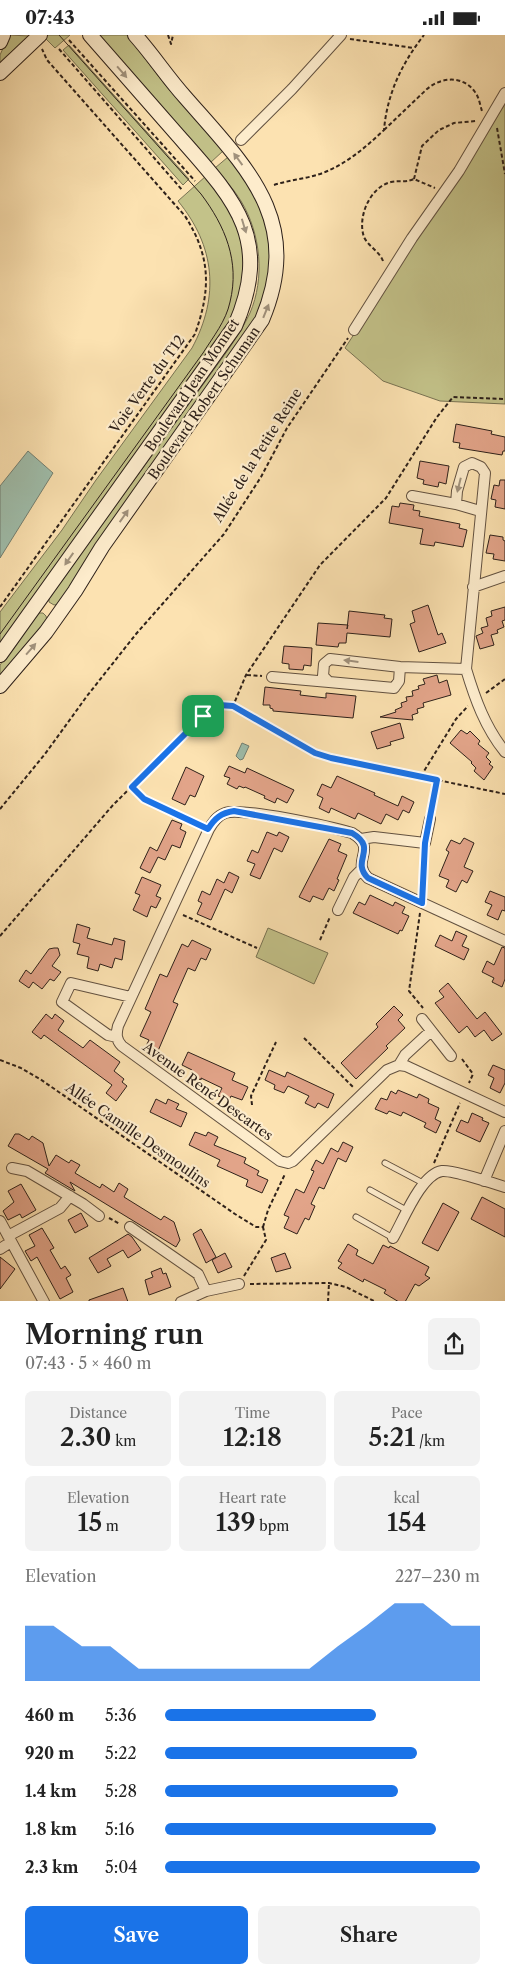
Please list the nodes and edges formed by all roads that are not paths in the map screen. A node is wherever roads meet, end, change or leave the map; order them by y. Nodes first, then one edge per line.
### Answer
1 (3, 35) edge
2 (90, 35) edge
3 (135, 35) edge
4 (145, 35) edge
5 (340, 36) edge
6 (40, 40) edge
7 (0, 41) edge
8 (152, 54) junction
9 (0, 73) edge
10 (505, 93) edge
11 (241, 140) dead end
12 (354, 330) road end
13 (412, 496) dead end
14 (456, 504) junction
15 (480, 511) junction
16 (505, 576) edge
17 (473, 587) junction
18 (0, 655) edge
19 (400, 667) junction
20 (466, 669) junction
21 (272, 677) road end
22 (329, 683) junction
23 (0, 686) edge
24 (505, 751) edge
25 (430, 819) road end
26 (361, 839) junction
27 (362, 869) junction
28 (338, 910) road end
29 (505, 941) edge
30 (131, 997) junction
31 (424, 1016) road end
32 (431, 1031) junction
33 (117, 1037) junction
34 (450, 1056) dead end
35 (399, 1065) junction
36 (505, 1112) edge
37 (505, 1131) edge
38 (385, 1163) dead end
39 (12, 1168) dead end
40 (484, 1181) junction
41 (423, 1183) junction
42 (505, 1187) edge
43 (370, 1190) dead end
44 (70, 1196) junction
45 (408, 1211) junction
46 (99, 1216) road end
47 (356, 1217) dead end
48 (0, 1221) edge
49 (130, 1227) road end
50 (393, 1238) joint
51 (10, 1239) junction
52 (0, 1249) edge
53 (239, 1284) road end
54 (206, 1291) junction
55 (44, 1301) edge
56 (181, 1301) edge

1 - 7 main road
2 -> 18 main road, Boulevard Jean Monnet
3 - 8 main road, Boulevard Robert Schuman
4 - 8 main road, Boulevard Robert Schuman
5 - 11 street
6 - 9 main road
23 -> 8 main road, Boulevard Robert Schuman
10 - 12 street
13 - 14 street
14 - 15 street
15 -> 14 street
15 - 17 street
16 - 17 street
17 - 20 street
19 - 20 street
19 - 22 street
19 -> 22 street
20 - 24 street
21 - 22 street
25 - 26 street
26 - 27 street
26 - 30 street
27 - 28 street
27 - 29 street
30 - 33 street
30 - 33 street, Avenue René Descartes
31 - 32 street
32 - 34 street
32 - 35 street
33 - 35 street, Avenue René Descartes
35 - 36 street
37 - 40 street
38 - 41 lane
39 - 44 street
40 - 41 street
40 - 42 street
41 - 45 street
43 - 45 lane
44 - 46 street
44 - 51 street
45 - 50 street
47 - 50 lane
48 - 51 street
49 - 54 street
51 - 52 street
51 - 55 street
53 - 54 street
54 - 56 street

